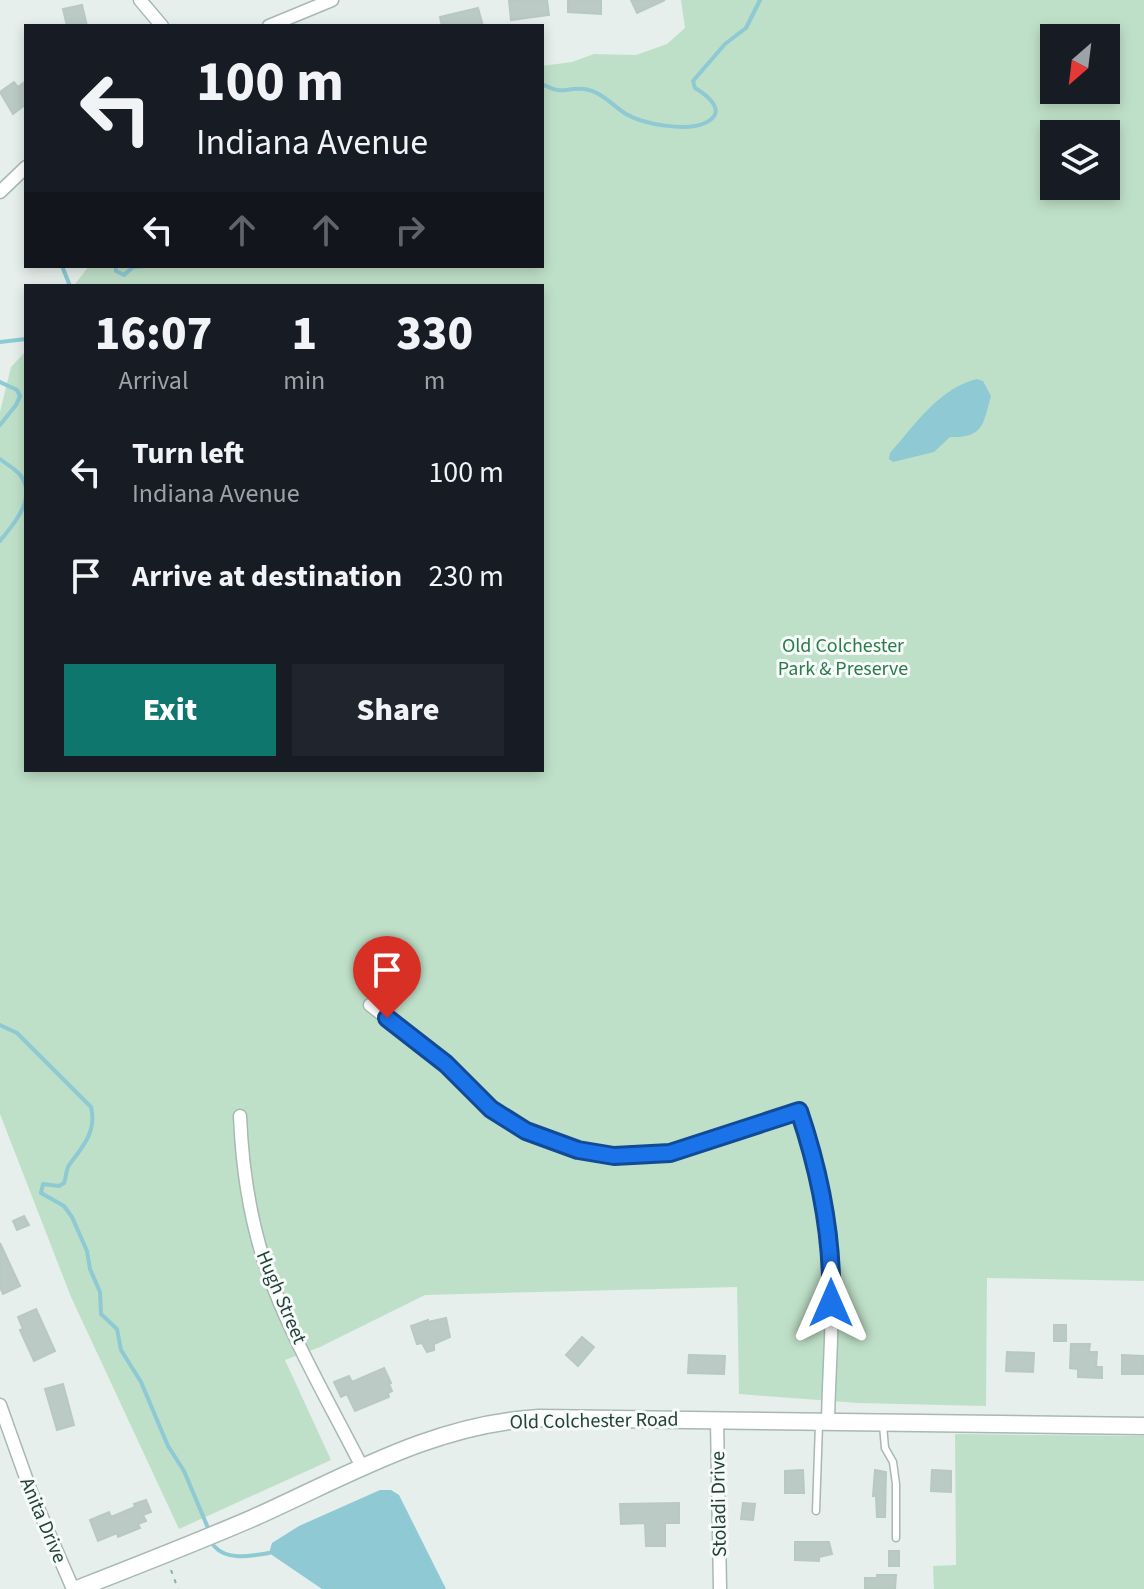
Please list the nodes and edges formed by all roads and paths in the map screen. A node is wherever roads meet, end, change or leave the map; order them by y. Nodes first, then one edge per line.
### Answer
1 (140, 0) edge
2 (332, 0) edge
3 (160, 24) edge
4 (274, 24) edge
5 (24, 169) edge
6 (0, 192) edge
7 (370, 1005) dead end
8 (240, 1116) dead end
9 (0, 1405) edge
10 (717, 1420) junction
11 (824, 1421) junction
12 (883, 1422) junction
13 (1144, 1426) edge
14 (362, 1467) junction
15 (816, 1511) dead end
16 (896, 1538) dead end
17 (165, 1554) junction
18 (75, 1589) edge
19 (178, 1589) edge
20 (720, 1589) edge

1 - 3 street
2 - 4 street
5 - 6 street
7 - 11 street
8 - 14 street, Hugh Street
9 - 18 street, Anita Drive
10 - 11 street, Old Colchester Road
10 - 14 street, Old Colchester Road
10 - 20 street, Stoladi Drive
11 - 12 street, Old Colchester Road
11 - 15 lane
12 - 13 street, Old Colchester Road
12 - 16 lane
14 - 17 street, Old Colchester Road
17 - 18 street, Old Colchester Road
17 - 19 path

